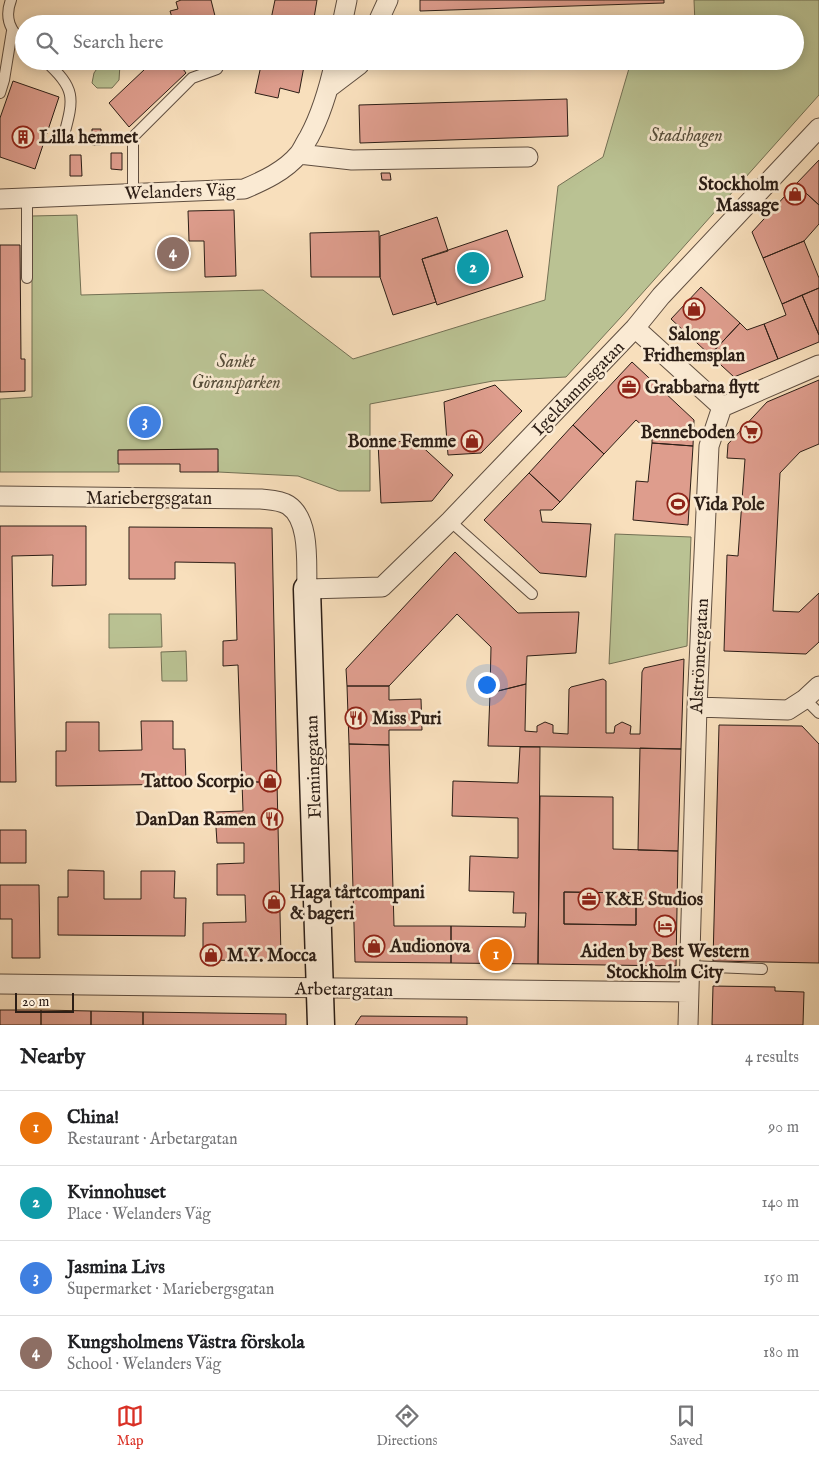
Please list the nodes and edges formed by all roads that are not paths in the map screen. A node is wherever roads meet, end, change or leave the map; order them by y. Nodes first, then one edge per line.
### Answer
1 (11, 0) edge
2 (347, 0) edge
3 (388, 0) edge
4 (344, 15) edge
5 (381, 15) edge
6 (12, 31) junction
7 (15, 34) edge
8 (54, 70) edge
9 (213, 70) edge
10 (333, 70) edge
11 (351, 70) edge
12 (330, 87) junction
13 (0, 94) edge
14 (819, 128) edge
15 (64, 135) dead end
16 (299, 154) junction
17 (528, 157) dead end
18 (133, 193) junction
19 (26, 198) junction
20 (0, 199) edge
21 (28, 278) dead end
22 (635, 328) junction
23 (819, 365) edge
24 (722, 406) junction
25 (0, 496) edge
26 (296, 511) joint
27 (450, 521) junction
28 (307, 589) junction
29 (532, 594) dead end
30 (819, 686) edge
31 (805, 699) junction
32 (697, 707) junction
33 (819, 713) edge
34 (690, 966) junction
35 (762, 968) dead end
36 (0, 984) edge
37 (320, 989) junction
38 (689, 992) junction
39 (321, 1025) edge
40 (688, 1025) edge

1 - 6 lane
2 - 4 street
3 - 5 street
6 - 7 lane
6 - 13 lane
8 - 15 lane
9 - 18 lane
10 - 12 street, Welanders Väg
11 - 12 street
12 - 16 street, Welanders Väg
14 - 22 street, Igeldammsgatan
16 - 17 street
16 - 18 street, Welanders Väg
18 - 19 street, Welanders Väg
19 - 20 street, Welanders Väg
19 - 21 lane
22 - 24 street
22 - 27 street, Igeldammsgatan
23 - 24 street
24 - 32 street, Alströmergatan
25 - 26 street, Mariebergsgatan
26 - 28 street, Fleminggatan
27 - 28 street, Igeldammsgatan
27 - 29 lane
28 - 37 street, Fleminggatan
30 - 31 street
31 - 32 street
31 - 33 lane
32 - 34 street, Alströmergatan
34 - 35 lane
34 - 38 street, Alströmergatan
36 - 37 street, Arbetargatan
37 - 38 street, Arbetargatan
37 - 39 street, Fleminggatan
38 - 40 street, Alströmergatan

